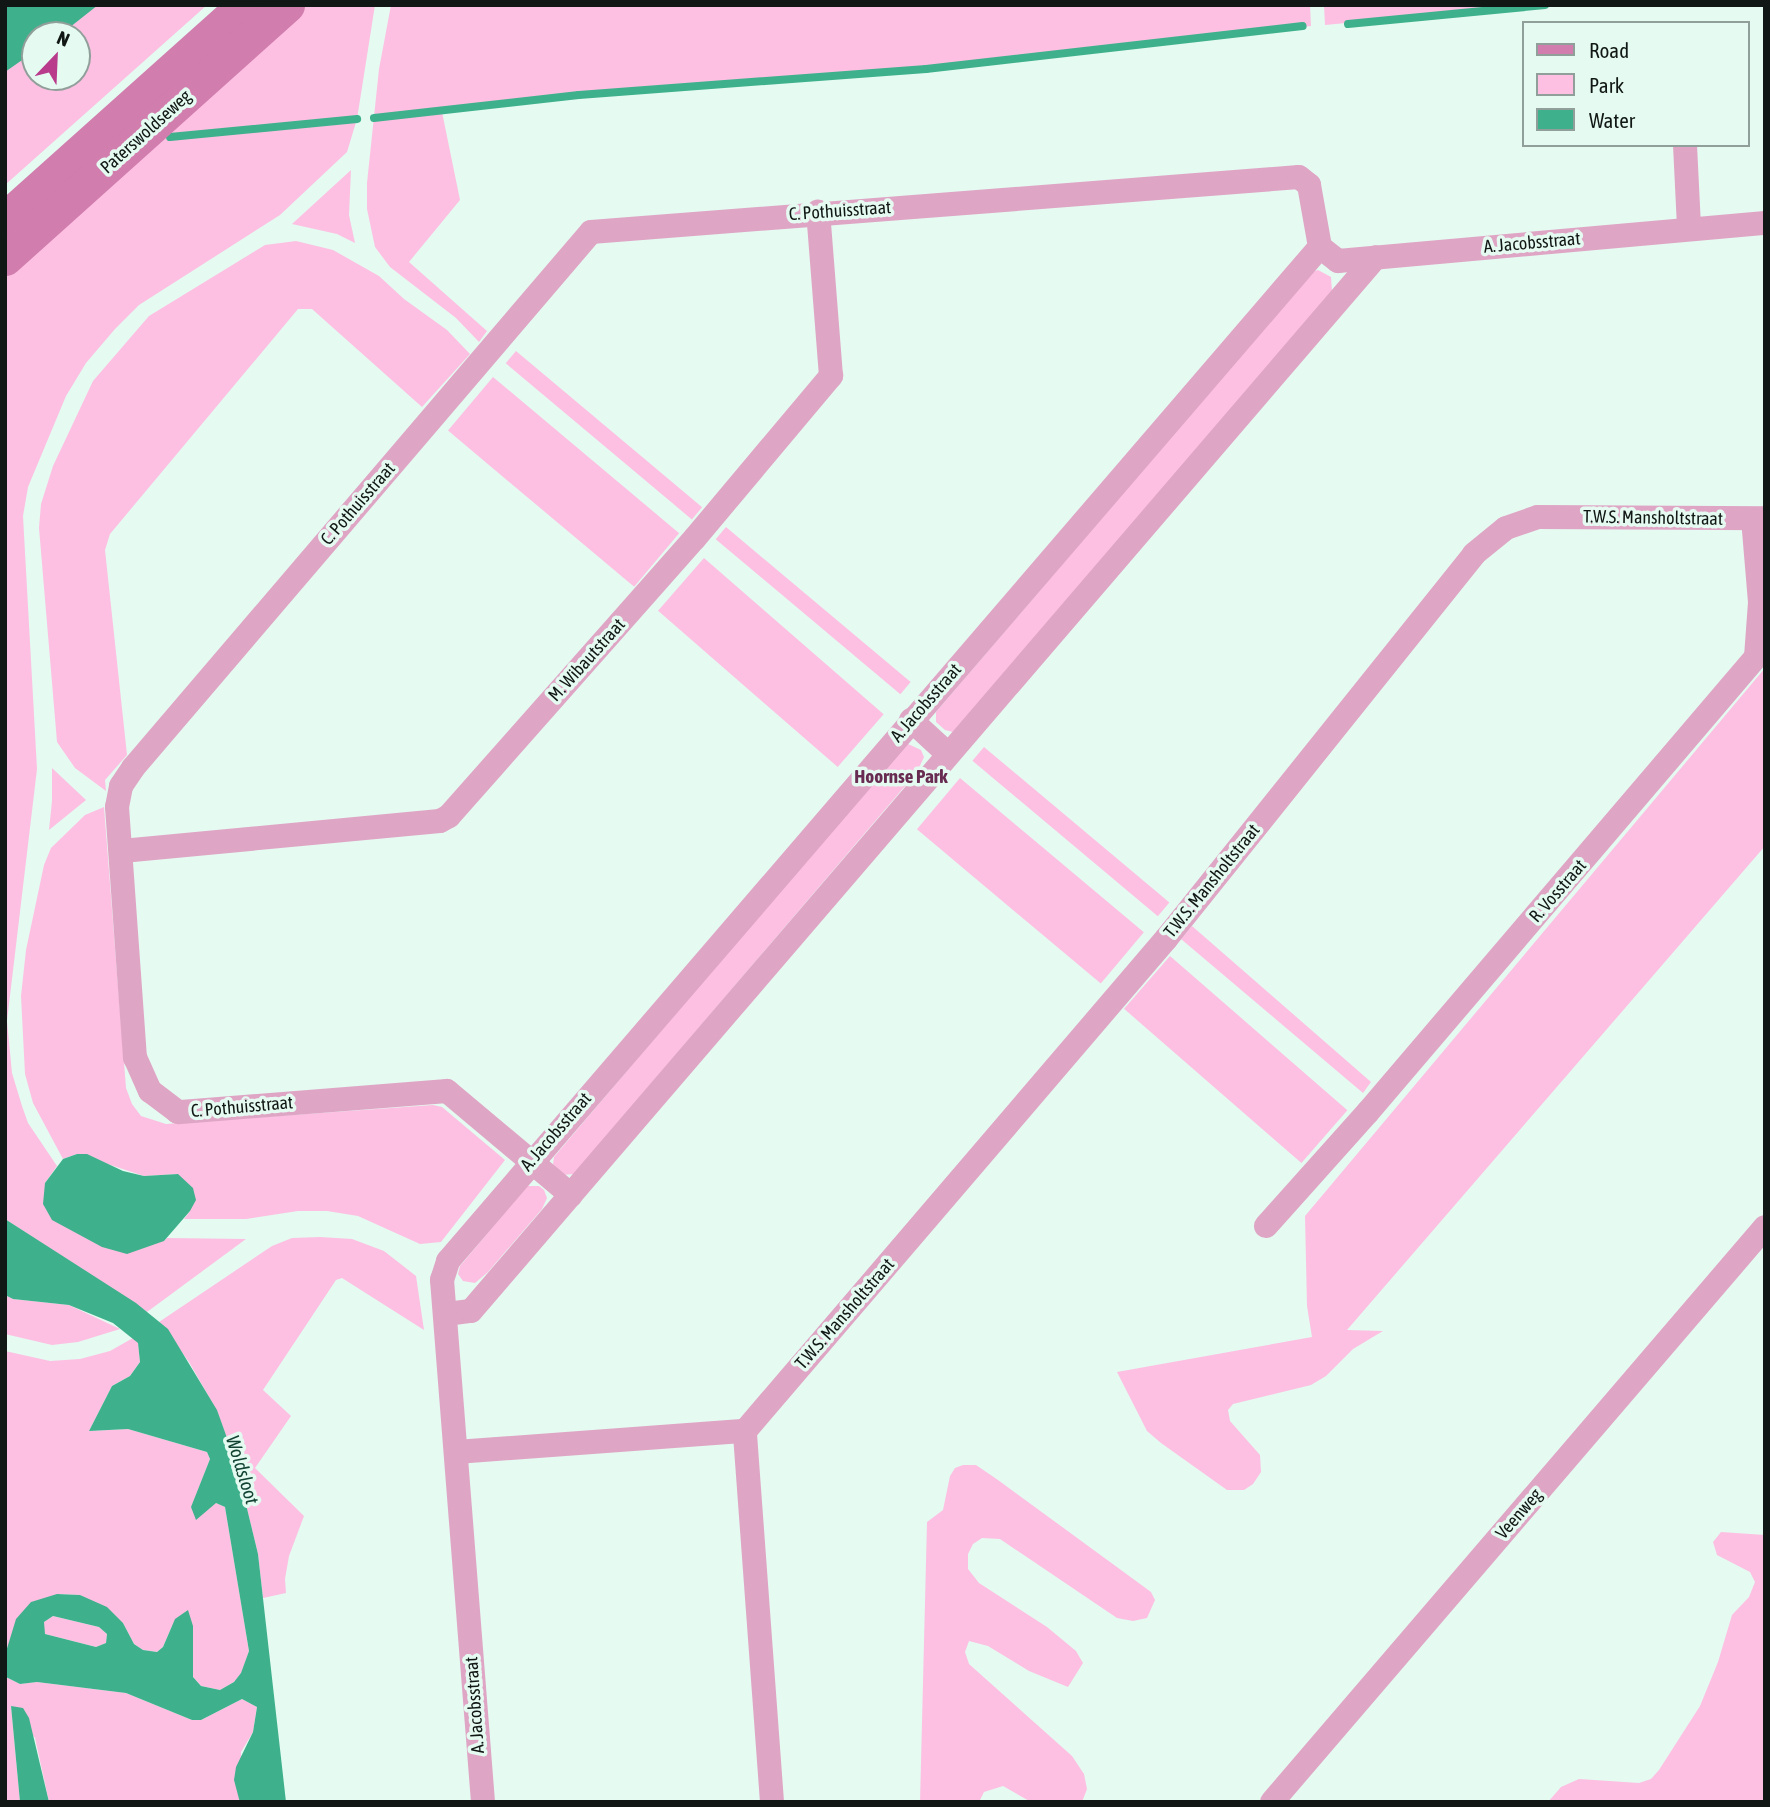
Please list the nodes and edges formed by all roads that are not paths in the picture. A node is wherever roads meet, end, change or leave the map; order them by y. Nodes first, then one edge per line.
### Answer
1 (244, 5) edge
2 (287, 5) edge
3 (1685, 147) edge
4 (818, 212) junction
5 (5, 219) edge
6 (1765, 223) edge
7 (1689, 229) junction
8 (1320, 247) junction
9 (1376, 257) junction
10 (5, 258) edge
11 (1759, 518) edge
12 (911, 720) junction
13 (948, 754) junction
14 (122, 851) junction
15 (530, 1162) junction
16 (571, 1195) junction
17 (1266, 1226) dead end
18 (1765, 1227) edge
19 (446, 1314) junction
20 (745, 1431) junction
21 (456, 1452) junction
22 (483, 1802) edge
23 (772, 1802) edge
24 (1272, 1802) edge

1 - 5 main road, Paterswoldseweg
2 - 10 main road, Paterswoldseweg
3 - 7 street
4 - 8 street, C. Pothuisstraat
4 - 14 street, C. Pothuisstraat
4 - 14 street, M. Wibautstraat
6 - 7 street, A. Jacobsstraat
7 - 9 street, A. Jacobsstraat
8 - 9 street, A. Jacobsstraat
8 - 12 street, A. Jacobsstraat
9 - 13 street
11 - 17 street, R. Vosstraat
11 - 20 street, T.W.S. Mansholtstraat
12 - 13 street
12 - 15 street, A. Jacobsstraat
13 - 16 street
14 - 15 street, C. Pothuisstraat
15 - 16 street, C. Pothuisstraat
15 - 19 street, A. Jacobsstraat
16 - 19 street
18 - 24 street, Veenweg
19 - 21 street, A. Jacobsstraat
20 - 21 street
20 - 23 street
21 - 22 street, A. Jacobsstraat

